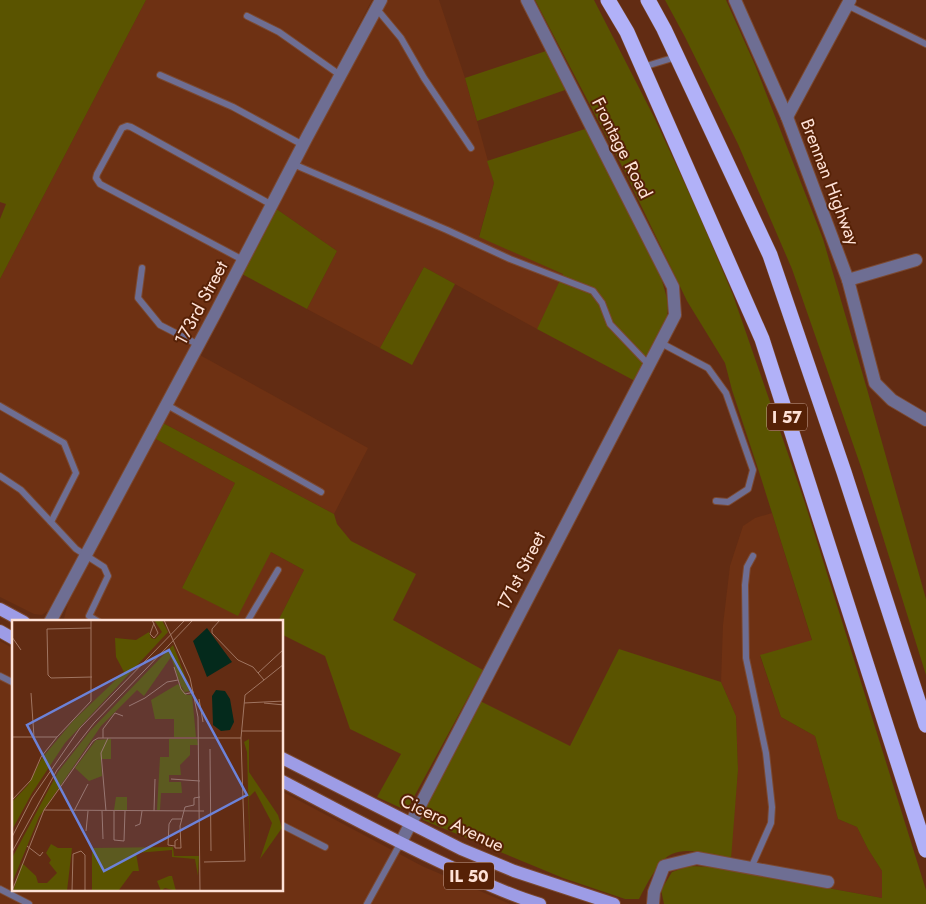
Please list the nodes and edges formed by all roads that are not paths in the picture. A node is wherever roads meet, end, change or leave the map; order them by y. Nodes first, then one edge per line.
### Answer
1 (527, 0) edge
2 (608, 0) edge
3 (648, 0) edge
4 (735, 0) edge
5 (848, 2) edge
6 (378, 4) edge
7 (247, 16) dead end
8 (926, 44) edge
9 (677, 56) junction
10 (643, 67) junction
11 (160, 74) dead end
12 (340, 75) junction
13 (787, 118) junction
14 (303, 145) junction
15 (471, 148) dead end
16 (293, 164) junction
17 (272, 204) junction
18 (243, 260) junction
19 (916, 260) dead end
20 (142, 268) dead end
21 (848, 280) junction
22 (675, 315) joint
23 (661, 343) junction
24 (199, 345) junction
25 (649, 365) junction
26 (167, 405) junction
27 (0, 406) edge
28 (926, 420) edge
29 (0, 476) edge
30 (321, 492) dead end
31 (716, 501) dead end
32 (51, 522) junction
33 (86, 554) junction
34 (753, 556) dead end
35 (278, 570) dead end
36 (0, 609) edge
37 (20, 620) edge
38 (51, 620) edge
39 (96, 620) edge
40 (248, 620) edge
41 (0, 631) edge
42 (12, 638) edge
43 (0, 676) edge
44 (12, 682) edge
45 (926, 725) edge
46 (284, 759) edge
47 (284, 782) edge
48 (410, 824) junction
49 (284, 826) edge
50 (400, 844) junction
51 (325, 847) dead end
52 (926, 850) edge
53 (751, 868) junction
54 (828, 882) dead end
55 (0, 889) edge
56 (29, 904) edge
57 (367, 904) edge
58 (540, 904) edge
59 (614, 904) edge
60 (653, 904) edge

1 - 22 street, Frontage Road
2 - 10 highway, I 57
3 - 9 highway, I 57
4 - 13 street, Brennan Highway
5 - 8 lane
5 - 13 street
6 - 12 street, 173rd Street
6 - 15 lane
7 - 12 lane
9 - 10 lane
9 - 45 highway, I 57
10 - 52 highway, I 57
11 - 14 lane
12 - 14 street, 173rd Street
13 - 21 street, Brennan Highway
14 - 16 street, 173rd Street
16 - 17 street, 173rd Street
16 - 25 lane
17 - 18 street, 173rd Street
17 - 18 lane
18 - 24 street, 173rd Street
19 - 21 street
20 - 24 lane
21 - 28 street, Brennan Highway
22 - 23 street, 171st Street
23 - 25 street, 171st Street
23 - 31 lane
24 - 26 street, 173rd Street
25 - 48 street, 171st Street
26 - 30 lane
26 - 33 street, 173rd Street
27 - 32 lane
29 - 32 lane
32 - 33 lane
33 - 38 street, 173rd Street
33 - 39 lane
34 - 53 lane
35 - 40 lane
36 - 37 main road
41 - 42 main road
43 - 44 lane
46 - 48 main road, Cicero Avenue / IL 50
47 - 50 main road, IL 50
48 - 50 street, 171st Street
48 - 59 main road, Cicero Avenue / IL 50
49 - 51 lane
50 - 57 lane
50 - 58 main road, IL 50
53 - 54 street
53 - 60 street
55 - 56 lane

